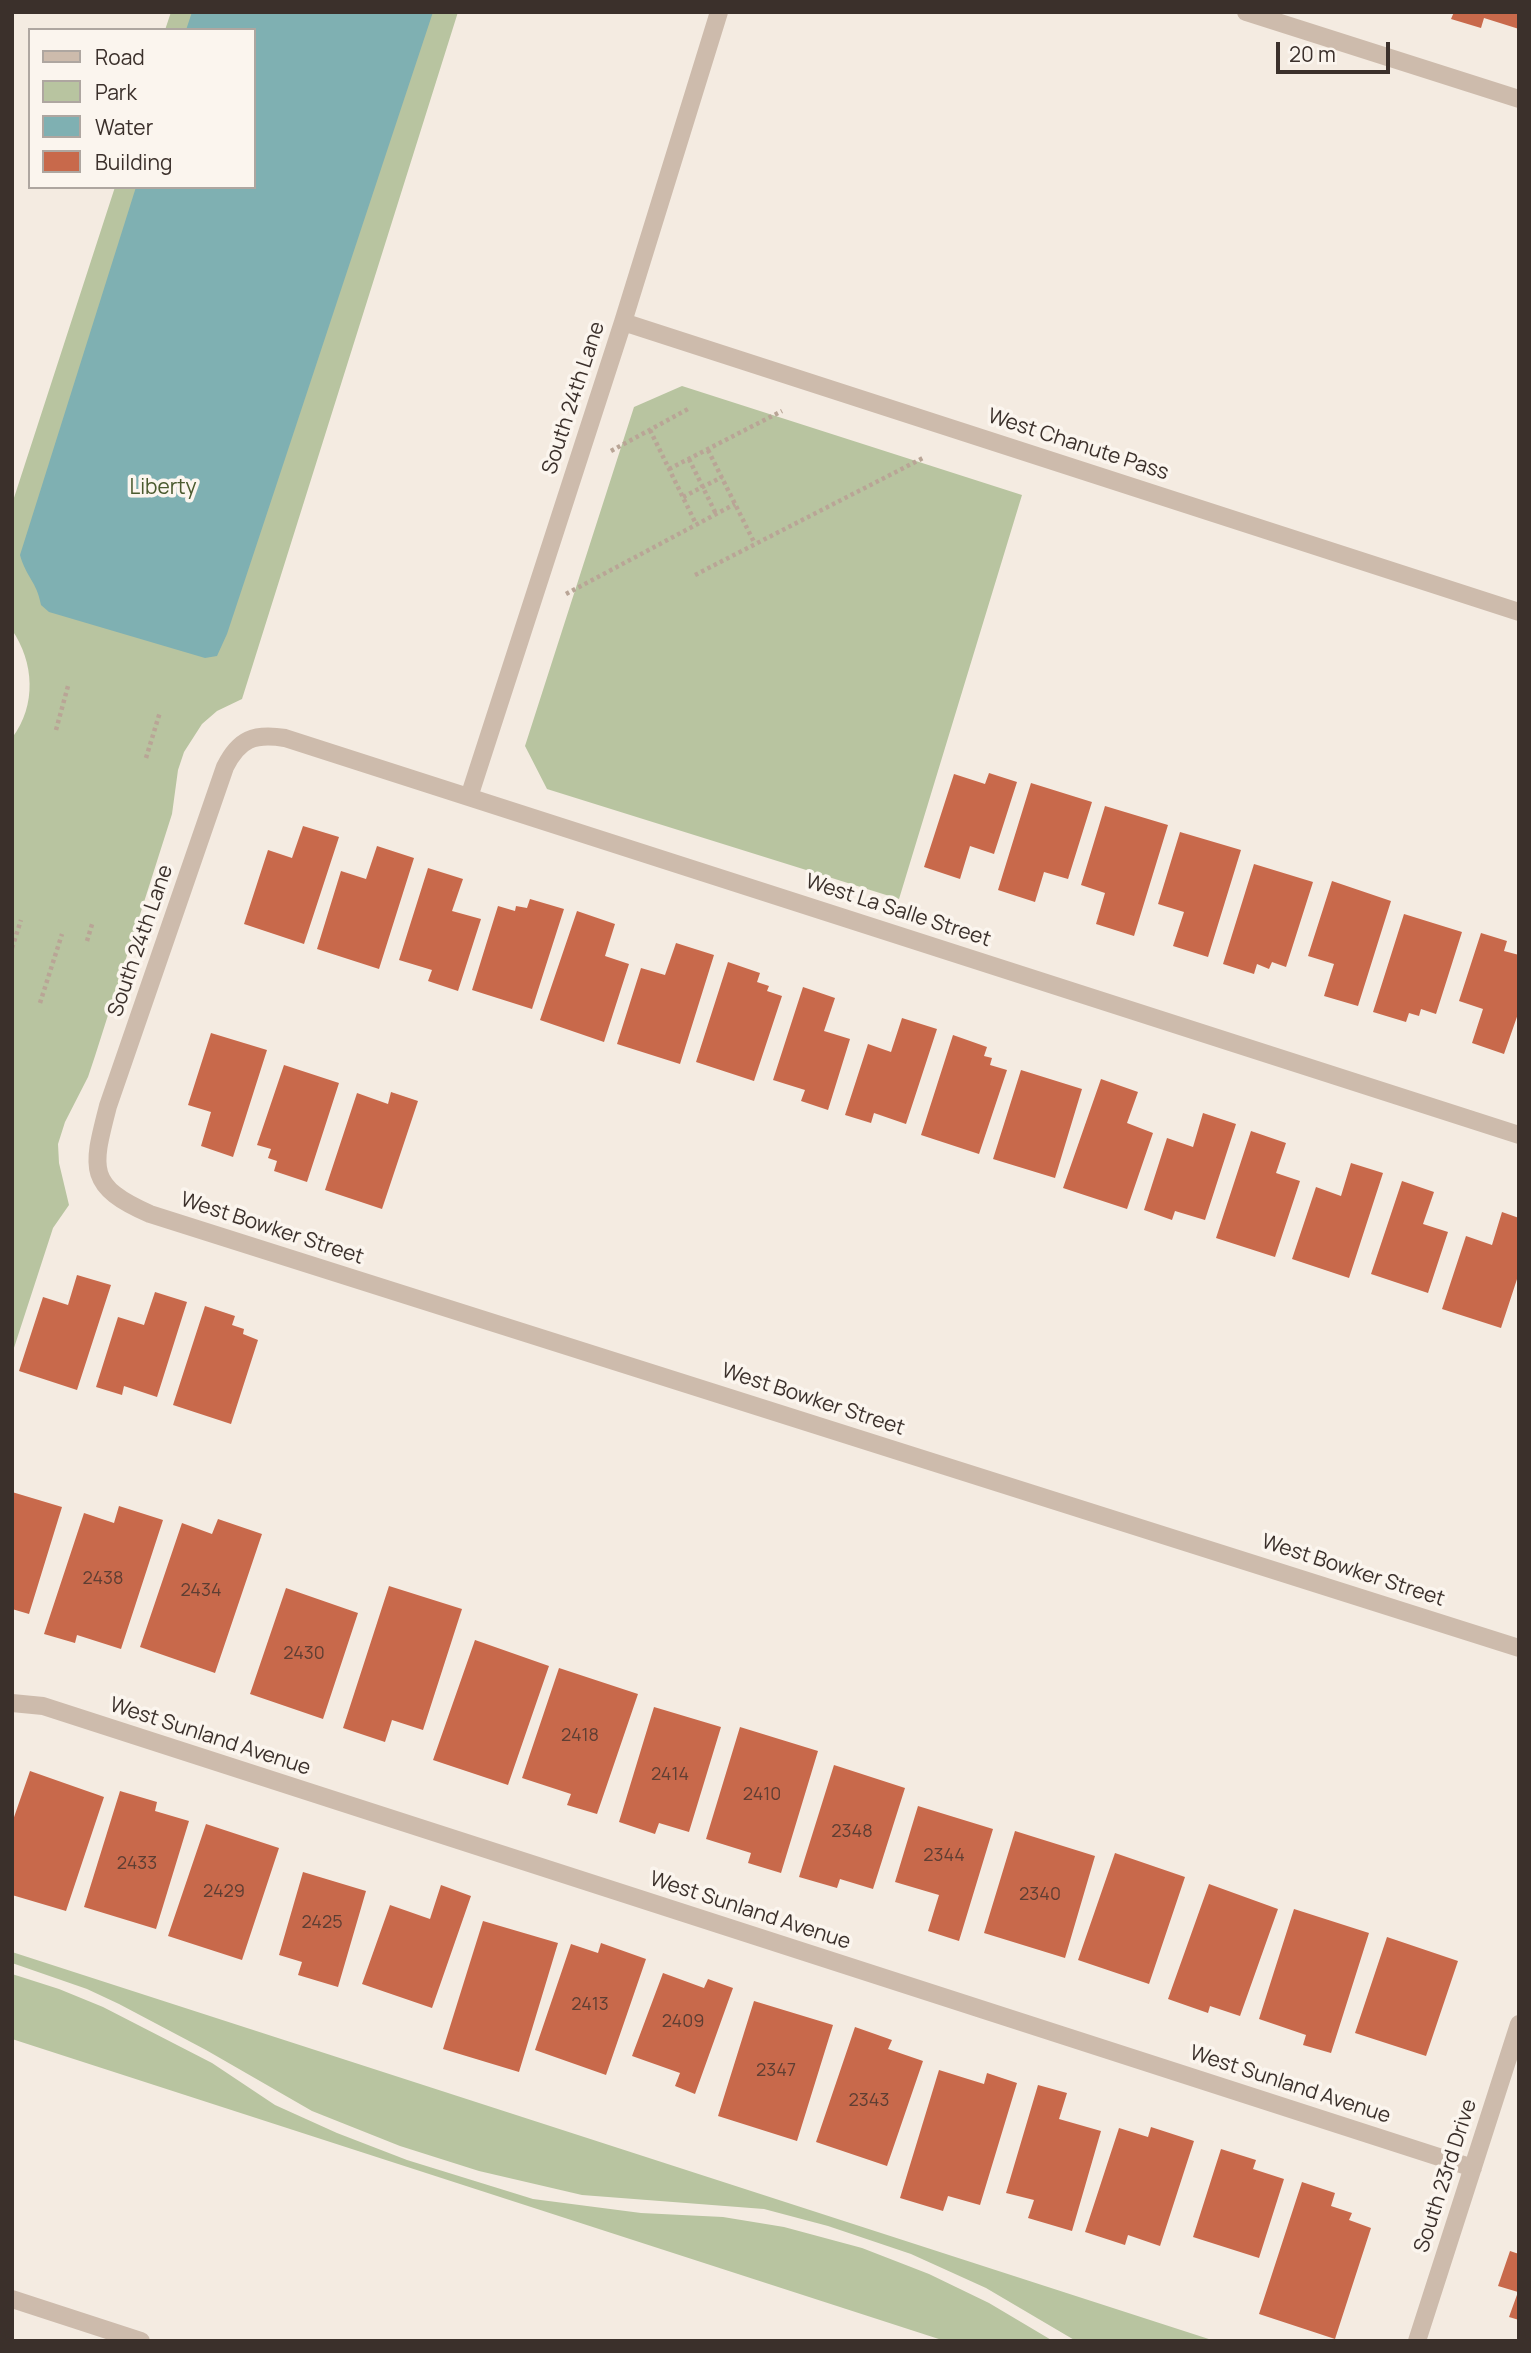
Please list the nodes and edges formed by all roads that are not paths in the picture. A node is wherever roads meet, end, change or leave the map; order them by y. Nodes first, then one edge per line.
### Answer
1 (719, 12) edge
2 (1245, 12) edge
3 (1519, 99) edge
4 (623, 322) junction
5 (1519, 612) edge
6 (262, 736) joint
7 (468, 797) junction
8 (1519, 1135) edge
9 (101, 1181) joint
10 (1519, 1648) edge
11 (12, 1703) edge
12 (1519, 2024) edge
13 (1473, 2168) junction
14 (12, 2299) edge
15 (141, 2341) edge
16 (1417, 2341) edge

1 - 4 street, South 24th Lane
2 - 3 street
4 - 5 street, West Chanute Pass
4 - 7 street, South 24th Lane
6 - 7 street, West La Salle Street
6 - 9 street, South 24th Lane
7 - 8 street, West La Salle Street
9 - 10 street, West Bowker Street
11 - 13 street, West Sunland Avenue
12 - 13 street, South 23rd Drive
13 - 16 street, South 23rd Drive
14 - 15 street

